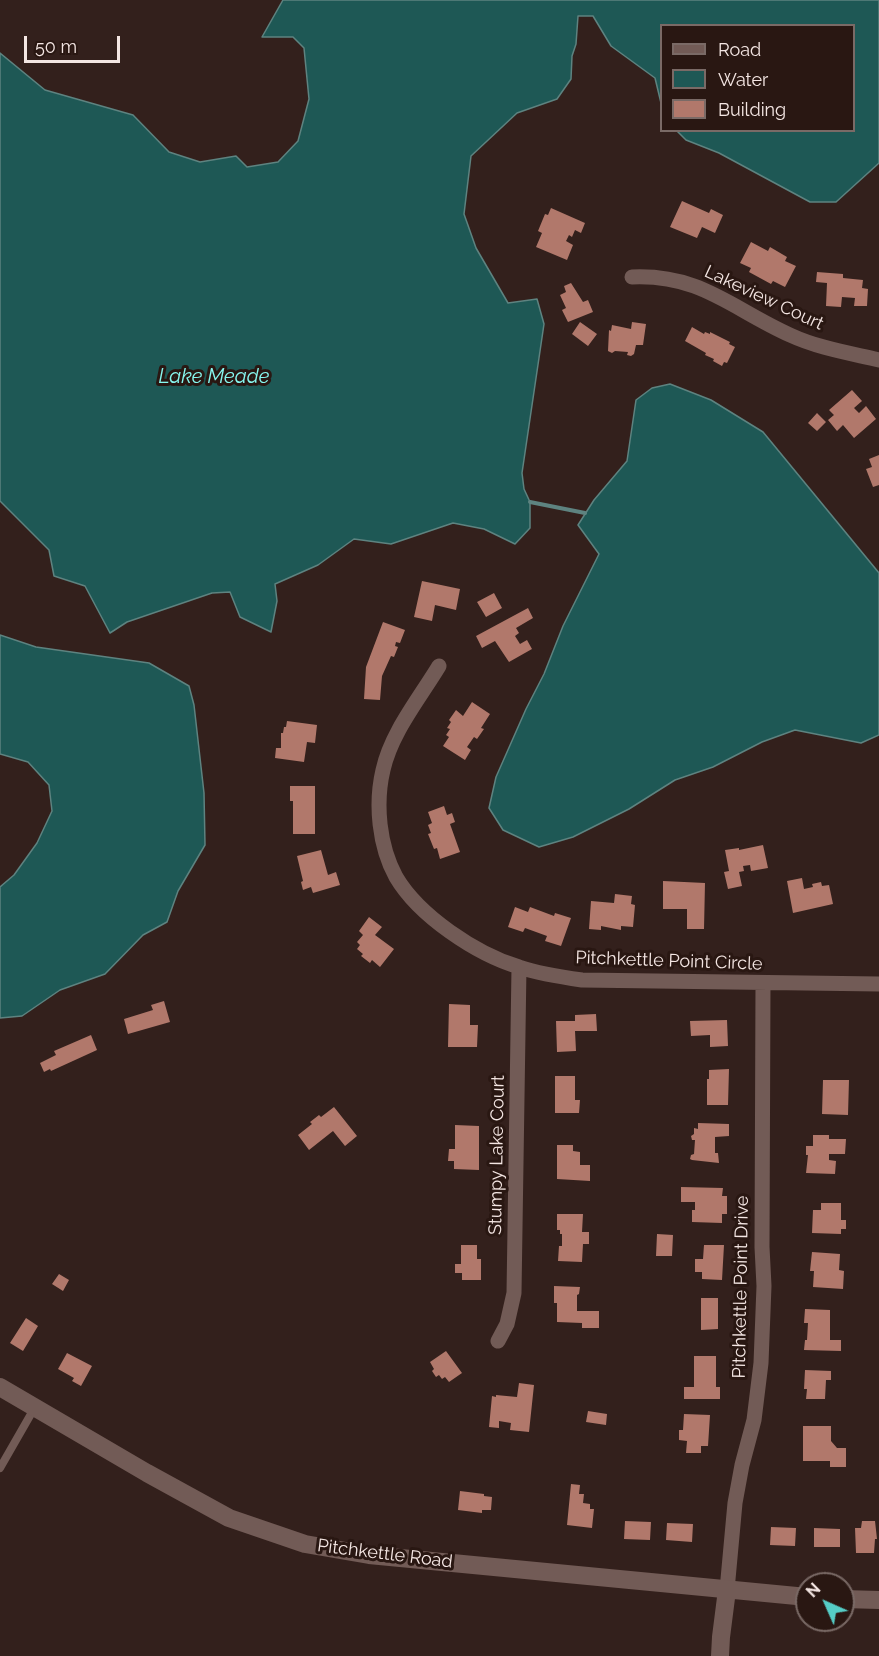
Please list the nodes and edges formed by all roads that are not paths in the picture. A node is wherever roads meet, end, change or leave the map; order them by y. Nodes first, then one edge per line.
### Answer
1 (632, 277) dead end
2 (879, 360) edge
3 (439, 666) dead end
4 (519, 967) junction
5 (763, 983) junction
6 (879, 984) edge
7 (498, 1341) dead end
8 (0, 1387) edge
9 (35, 1407) junction
10 (0, 1468) edge
11 (727, 1590) junction
12 (795, 1596) edge
13 (855, 1599) edge
14 (879, 1600) edge
15 (720, 1656) edge

1 - 2 street, Lakeview Court
3 - 4 street, Pitchkettle Point Circle
4 - 5 street, Pitchkettle Point Circle
4 - 7 street, Stumpy Lake Court
5 - 6 street, Pitchkettle Point Circle
5 - 11 street, Pitchkettle Point Drive
8 - 9 main road, Pitchkettle Road
9 - 10 lane
9 - 11 main road, Pitchkettle Road
11 - 12 main road, Pitchkettle Road
11 - 15 main road
13 - 14 main road

